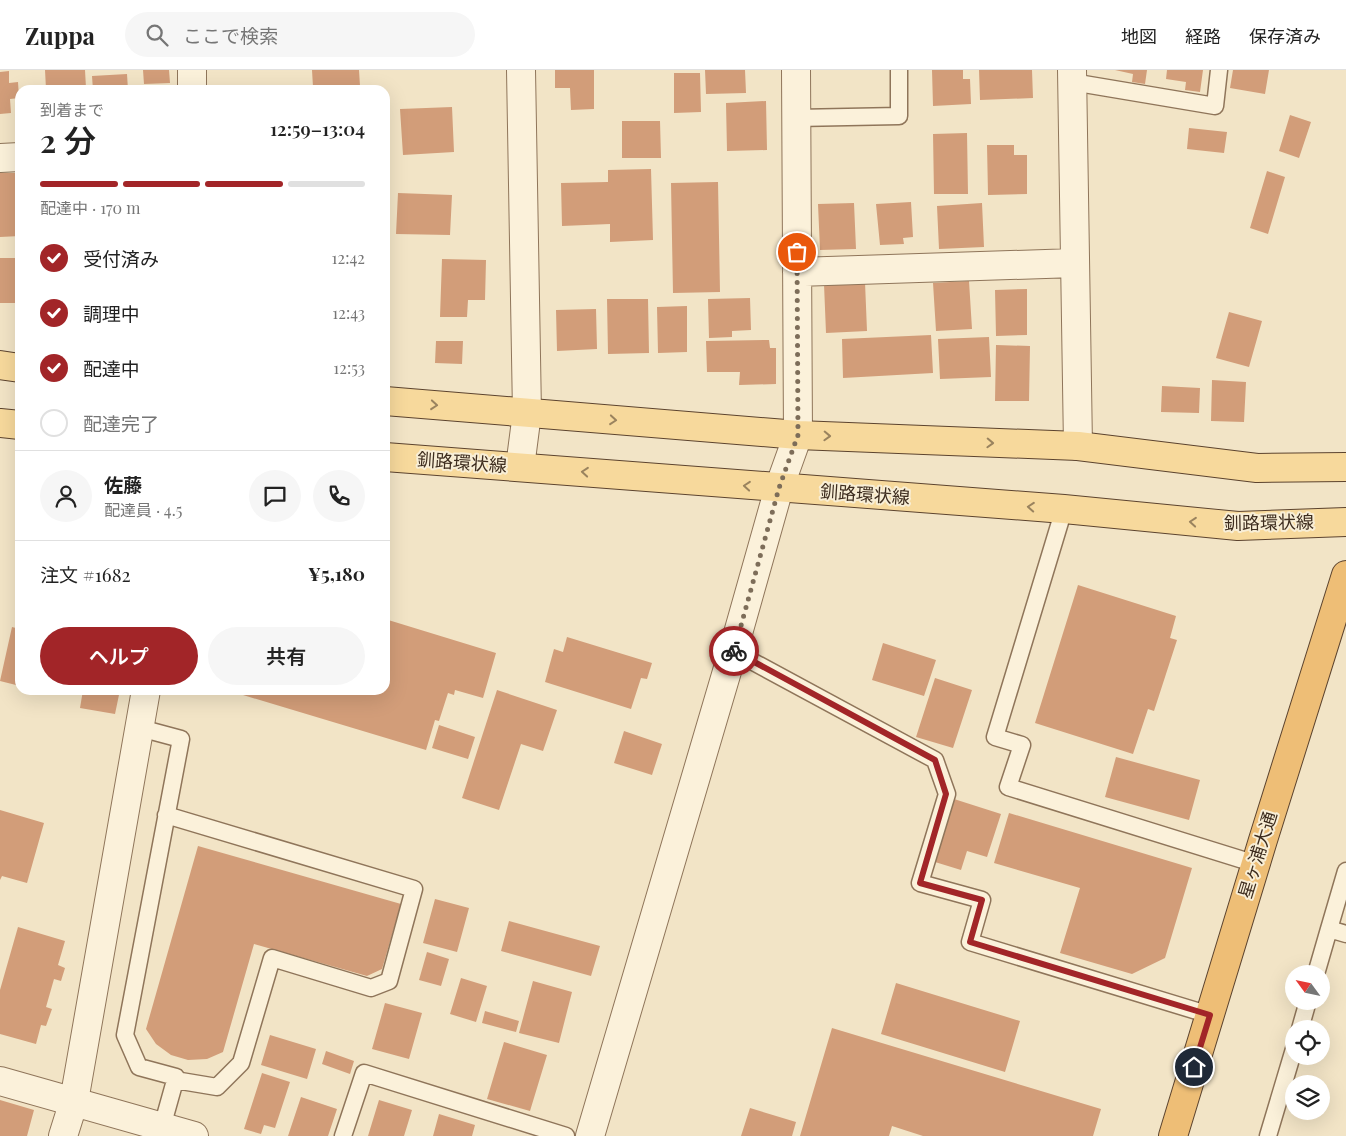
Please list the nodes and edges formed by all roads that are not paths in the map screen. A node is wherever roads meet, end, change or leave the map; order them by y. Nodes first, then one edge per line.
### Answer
1 (192, 70) edge
2 (521, 70) edge
3 (796, 70) edge
4 (899, 70) edge
5 (1219, 70) edge
6 (1072, 76) edge
7 (192, 85) edge
8 (796, 118) junction
9 (15, 157) edge
10 (0, 158) edge
11 (1075, 263) junction
12 (797, 272) junction
13 (0, 365) edge
14 (15, 367) edge
15 (390, 401) edge
16 (527, 413) junction
17 (0, 423) edge
18 (15, 425) edge
19 (798, 435) junction
20 (1078, 446) junction
21 (390, 456) edge
22 (520, 467) junction
23 (1346, 467) edge
24 (779, 488) junction
25 (1064, 509) junction
26 (1346, 522) edge
27 (1346, 576) edge
28 (733, 651) junction
29 (145, 695) edge
30 (140, 728) junction
31 (166, 815) junction
32 (1256, 864) junction
33 (1346, 871) edge
34 (1329, 929) junction
35 (1346, 934) edge
36 (1319, 965) edge
37 (1210, 1015) junction
38 (1289, 1065) edge
39 (175, 1080) junction
40 (0, 1081) edge
41 (74, 1101) junction
42 (162, 1127) junction
43 (63, 1136) edge
44 (194, 1136) edge
45 (343, 1136) edge
46 (566, 1136) edge
47 (590, 1136) edge
48 (1173, 1136) edge
49 (1268, 1136) edge

1 - 7 street
2 - 16 street
3 - 8 street
4 - 8 lane
5 - 6 lane
6 - 11 street
8 - 12 street
9 - 10 street
11 - 12 street
11 - 20 street
12 - 19 street
13 - 14 main road
15 -> 16 main road
16 -> 19 main road
16 - 22 street
17 - 18 main road
19 -> 20 main road
19 - 24 street
20 - 23 main road
21 - 22 main road, 釧路環状線
24 -> 22 main road, 釧路環状線
25 -> 24 main road, 釧路環状線
24 - 28 street
26 -> 25 main road, 釧路環状線
25 - 32 lane
27 - 32 highway, 星ヶ浦大通
28 - 37 lane
28 - 47 street
29 - 30 street
30 - 31 lane
30 - 41 street
31 - 39 lane
31 - 39 lane
32 - 37 highway, 星ヶ浦大通
33 - 34 lane
34 - 35 lane
34 - 36 lane
37 - 48 highway, 星ヶ浦大通
38 - 49 lane
39 - 42 lane
40 - 41 street
41 - 42 street
41 - 43 street
42 - 44 street
45 - 46 lane

